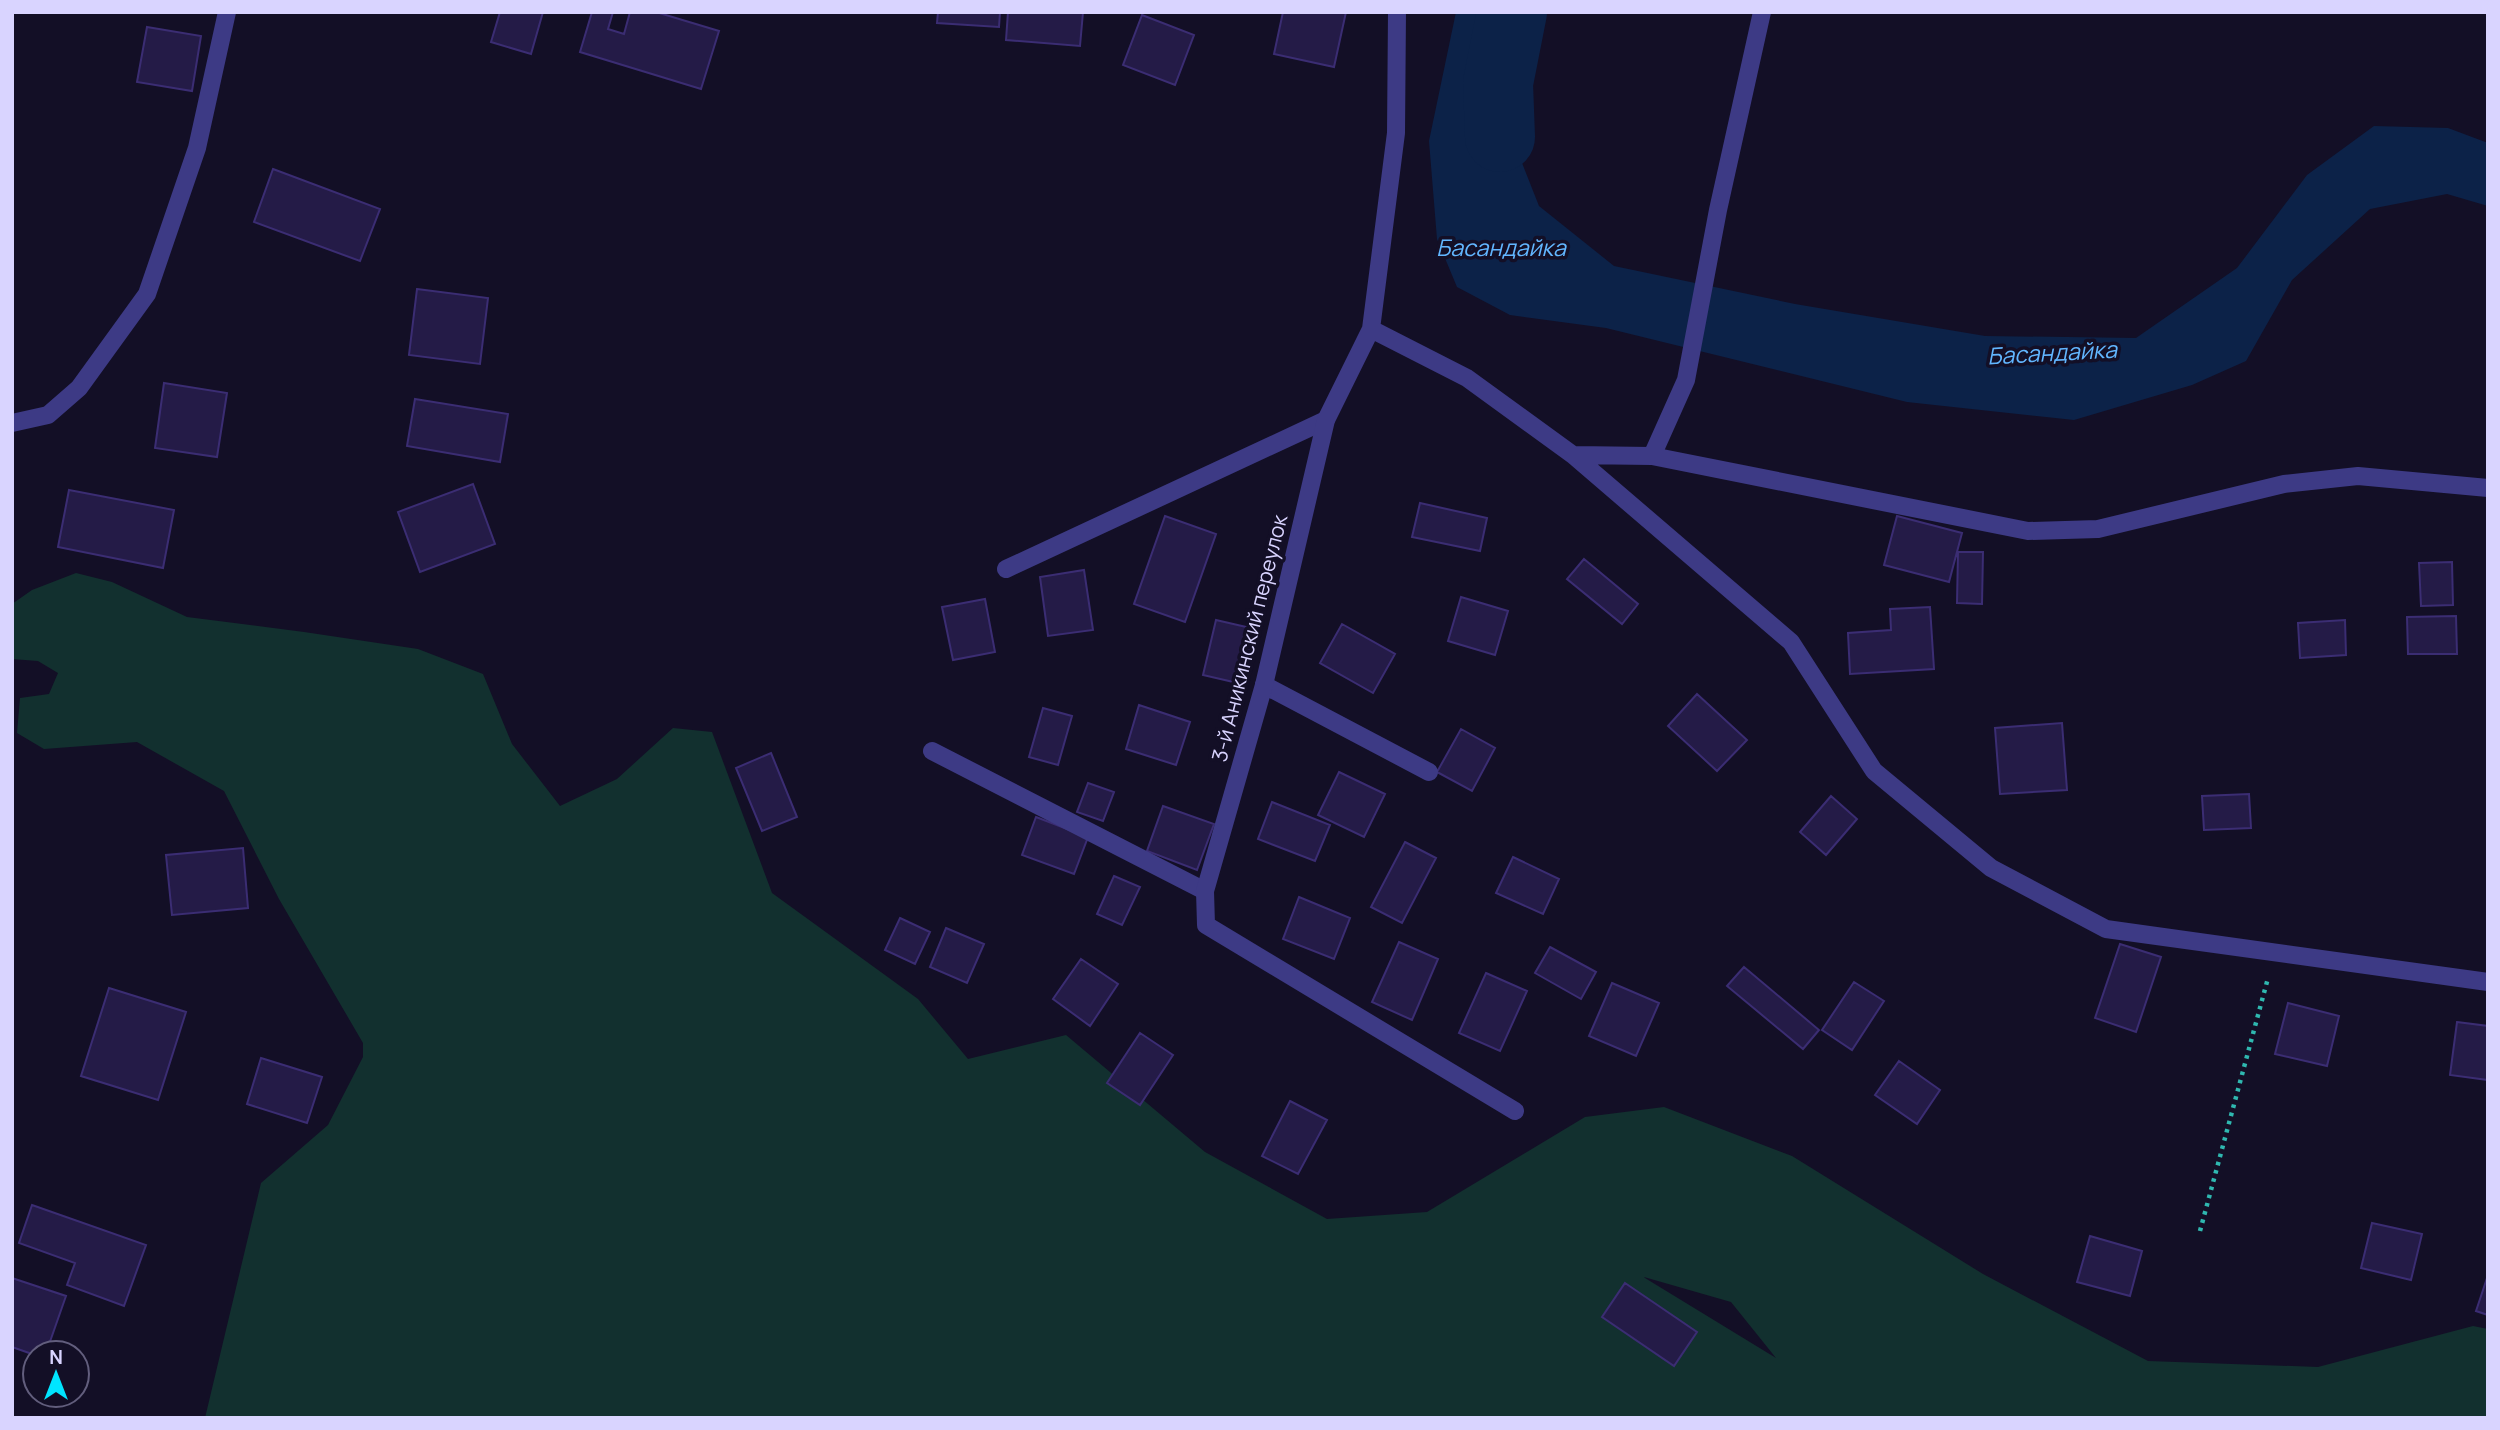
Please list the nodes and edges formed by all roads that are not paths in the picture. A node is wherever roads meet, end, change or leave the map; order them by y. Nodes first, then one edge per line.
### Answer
1 (227, 12) edge
2 (1397, 12) edge
3 (1762, 12) edge
4 (1371, 329) junction
5 (1326, 420) junction
6 (12, 423) edge
7 (1573, 456) junction
8 (1652, 456) junction
9 (2488, 488) edge
10 (1006, 569) dead end
11 (1264, 685) junction
12 (932, 751) dead end
13 (1429, 772) dead end
14 (1205, 891) junction
15 (2488, 982) edge
16 (1515, 1111) dead end

1 - 6 street
2 - 4 street, 3-й Аникинский переулок
3 - 8 street
4 - 5 street, 3-й Аникинский переулок
4 - 7 street
5 - 10 street
5 - 11 street, 3-й Аникинский переулок
7 - 8 street
7 - 15 street
8 - 9 street
11 - 13 street
11 - 14 street, 3-й Аникинский переулок
12 - 14 street
14 - 16 street, 3-й Аникинский переулок

